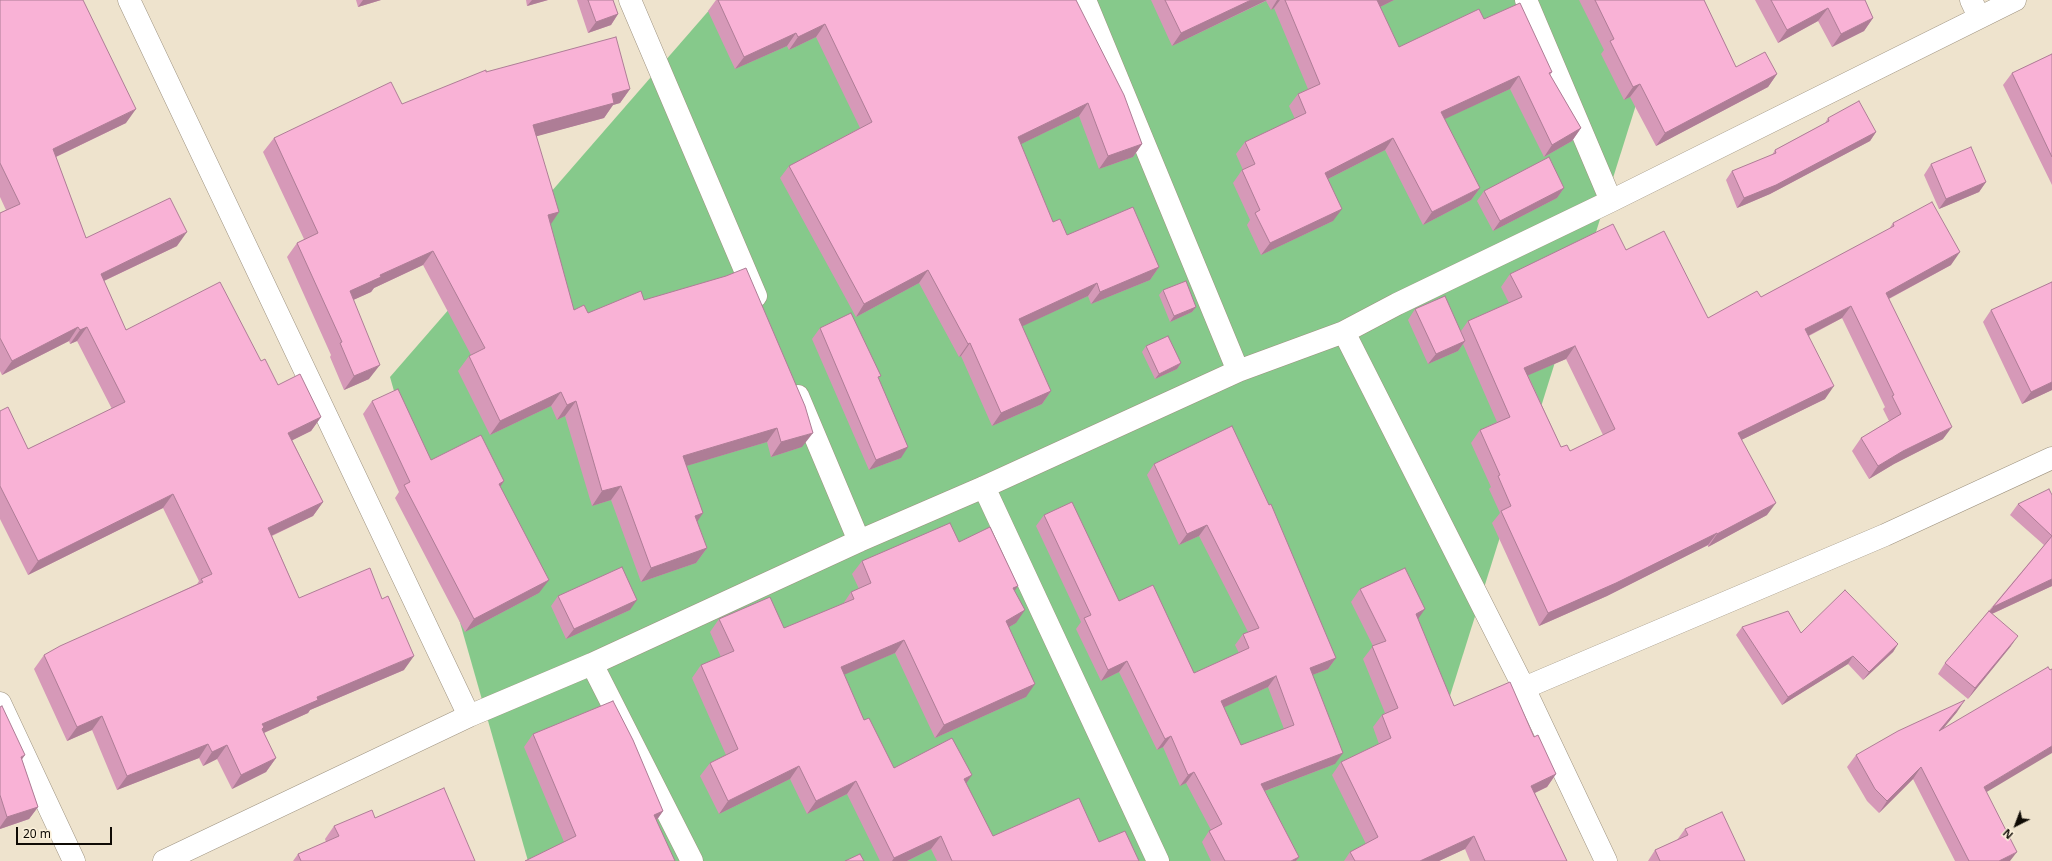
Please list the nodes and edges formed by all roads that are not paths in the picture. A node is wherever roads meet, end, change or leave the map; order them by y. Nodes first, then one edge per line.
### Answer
1 (129, 0) edge
2 (630, 0) edge
3 (1085, 0) edge
4 (1526, 0) edge
5 (2015, 0) edge
6 (1975, 9) edge
7 (1611, 201) junction
8 (763, 314) edge
9 (1344, 332) junction
10 (1238, 371) junction
11 (791, 380) edge
12 (2052, 458) edge
13 (984, 487) junction
14 (859, 541) junction
15 (592, 664) junction
16 (1524, 688) junction
17 (0, 704) edge
18 (469, 716) junction
19 (74, 861) edge
20 (164, 861) edge
21 (692, 861) edge
22 (1158, 861) edge
23 (1606, 861) edge

1 - 18 street
2 - 8 street
3 - 10 street
4 - 7 street
5 - 6 street
6 - 7 street
7 - 9 street
9 - 10 street
9 - 16 street
10 - 13 street
11 - 14 street
12 - 16 street
13 - 14 street
13 - 22 street
14 - 15 street
15 - 18 street
15 - 21 street
16 - 23 street
17 - 19 street
18 - 20 street

